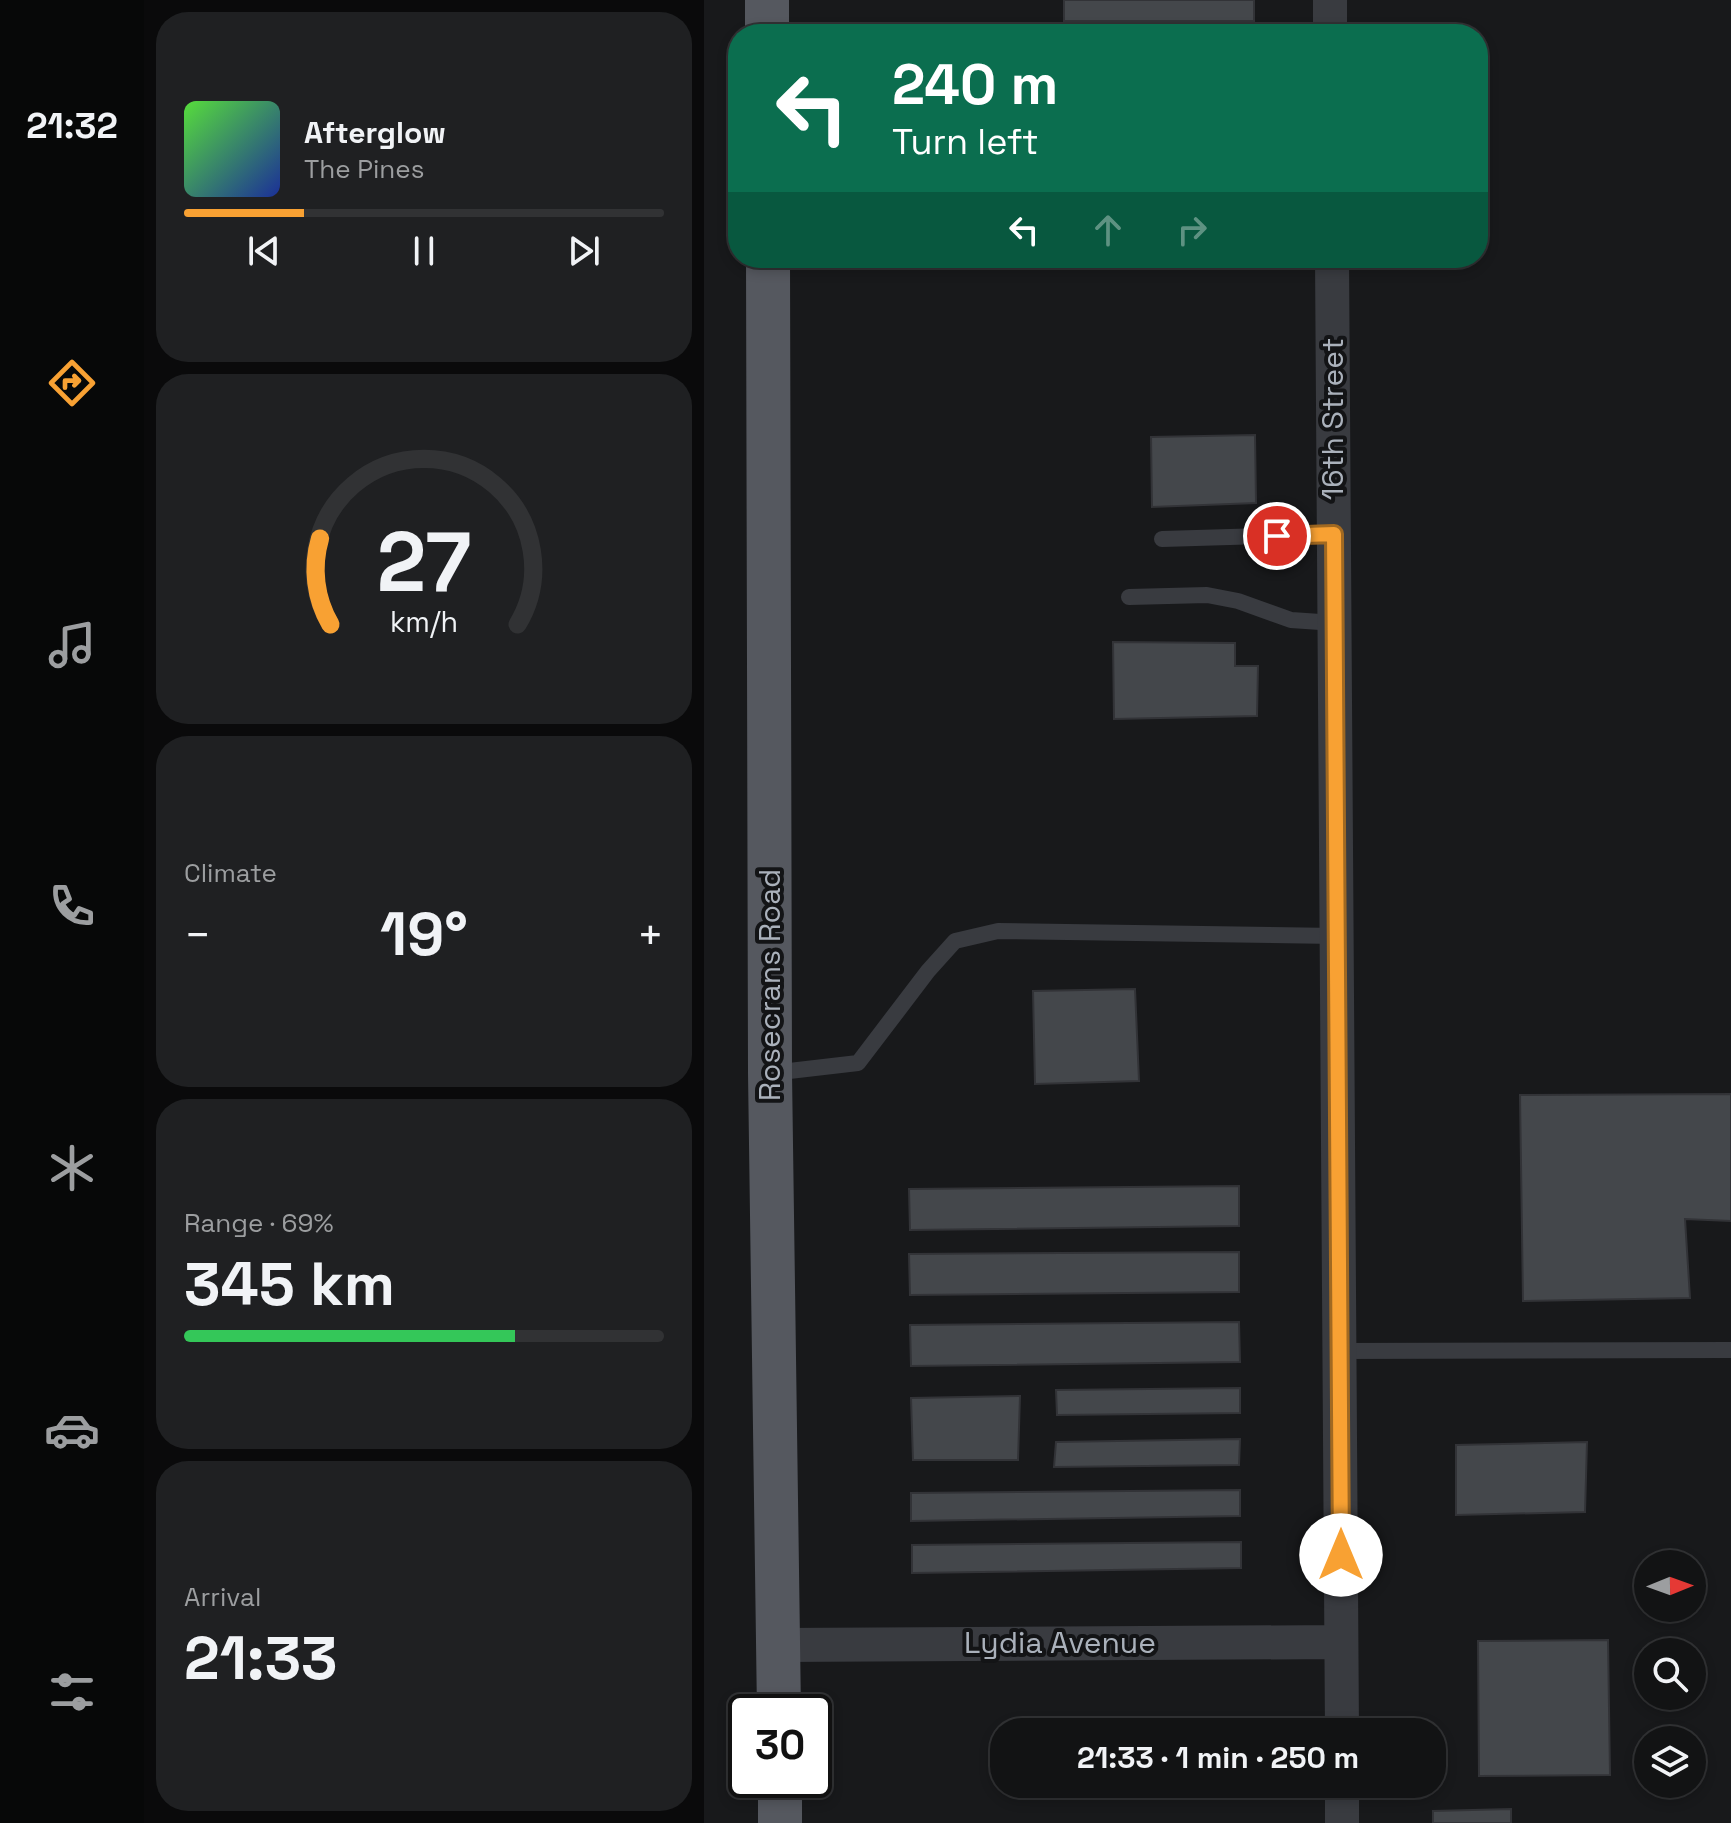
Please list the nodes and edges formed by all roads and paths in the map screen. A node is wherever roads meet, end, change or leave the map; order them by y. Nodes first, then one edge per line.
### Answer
1 (767, 0) edge
2 (1330, 0) edge
3 (767, 24) edge
4 (1330, 24) edge
5 (768, 268) edge
6 (1332, 268) edge
7 (1334, 534) junction
8 (1162, 539) dead end
9 (1129, 597) dead end
10 (1335, 623) junction
11 (1337, 936) junction
12 (770, 1073) junction
13 (1731, 1350) edge
14 (1339, 1351) junction
15 (1341, 1642) junction
16 (779, 1645) junction
17 (779, 1694) edge
18 (1342, 1718) edge
19 (780, 1798) edge
20 (1342, 1798) edge
21 (780, 1823) edge
22 (1342, 1823) edge

1 - 3 main road
2 - 4 street
5 - 12 main road, Rosecrans Road
6 - 7 street, 16th Street
7 - 8 lane
7 - 10 street, 16th Street
9 - 10 lane
10 - 11 street, 16th Street
11 - 12 lane
11 - 14 street, 16th Street
12 - 16 main road, Rosecrans Road
13 - 14 lane
14 - 15 street, 16th Street
15 - 16 street, Lydia Avenue
15 - 18 street, 16th Street
16 - 17 main road, Rosecrans Road
19 - 21 main road
20 - 22 street

